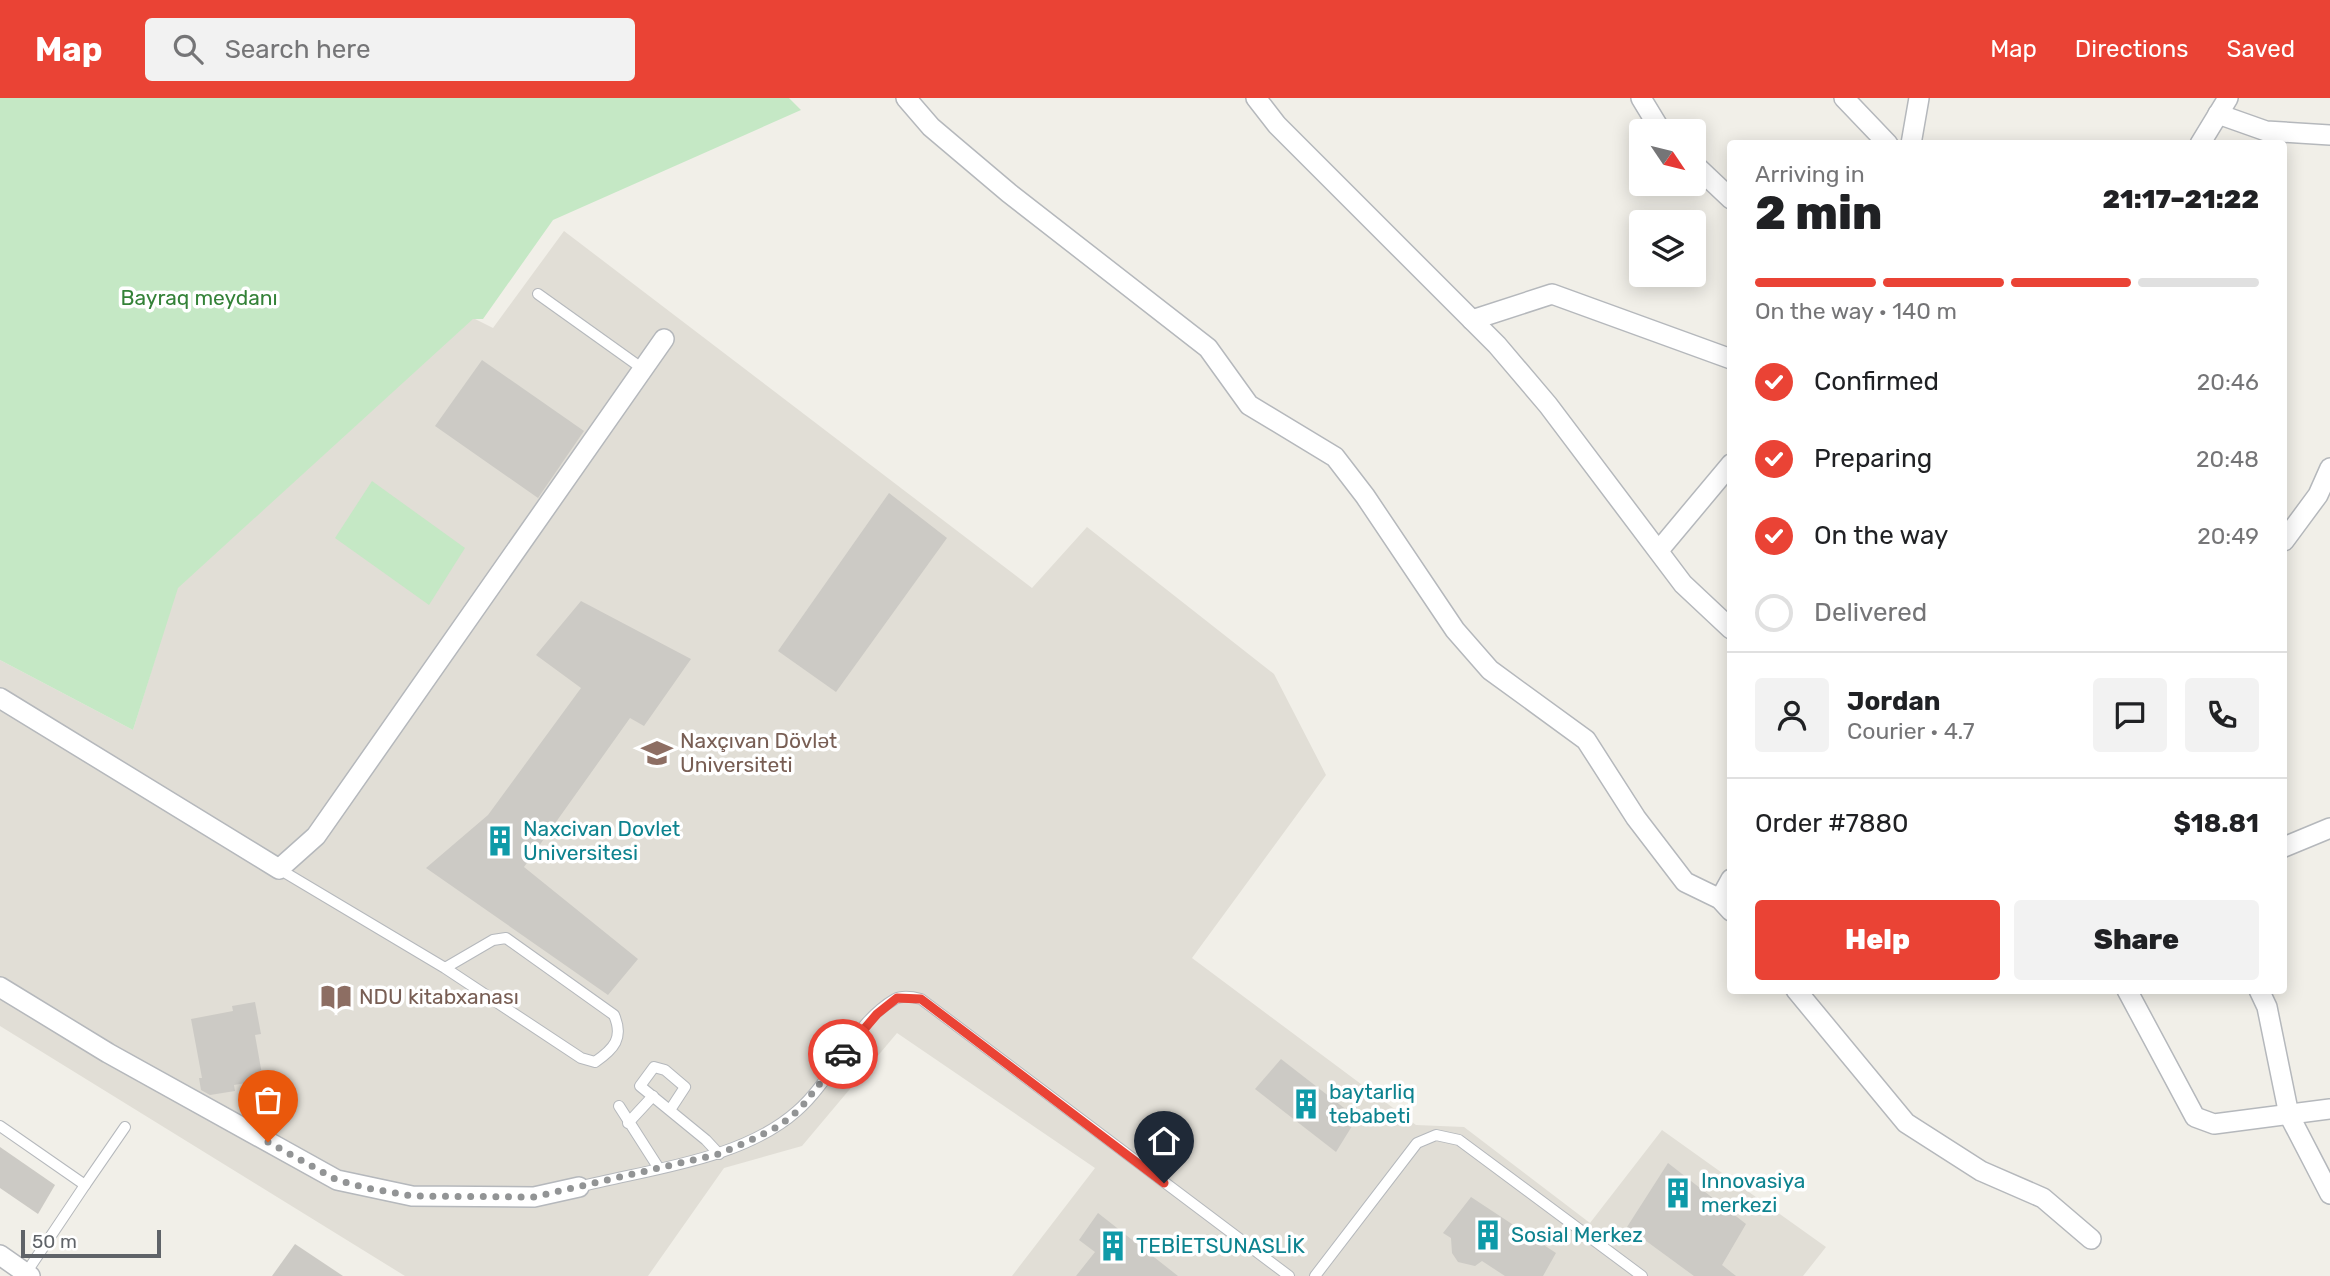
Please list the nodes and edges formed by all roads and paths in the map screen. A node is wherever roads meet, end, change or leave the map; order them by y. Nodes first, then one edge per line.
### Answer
1 (906, 98) edge
2 (1256, 98) edge
3 (1641, 98) edge
4 (1844, 98) edge
5 (1919, 98) edge
6 (2223, 106) edge
7 (1654, 119) edge
8 (2330, 135) edge
9 (1884, 140) edge
10 (1912, 140) edge
11 (2202, 140) edge
12 (1706, 175) edge
13 (1727, 195) edge
14 (538, 294) dead end
15 (1472, 320) junction
16 (664, 339) dead end
17 (1727, 358) edge
18 (643, 369) junction
19 (2330, 468) edge
20 (1727, 469) edge
21 (2287, 537) edge
22 (1660, 549) junction
23 (1727, 625) edge
24 (0, 698) edge
25 (2330, 828) edge
26 (2287, 847) edge
27 (279, 869) junction
28 (1725, 905) edge
29 (445, 968) junction
30 (0, 987) edge
31 (1799, 994) edge
32 (2129, 994) edge
33 (2261, 994) edge
34 (653, 1096) junction
35 (619, 1106) dead end
36 (2330, 1109) edge
37 (670, 1110) junction
38 (2289, 1115) junction
39 (628, 1123) junction
40 (0, 1126) edge
41 (125, 1127) dead end
42 (719, 1154) junction
43 (658, 1167) junction
44 (85, 1185) junction
45 (579, 1187) joint
46 (2330, 1195) edge
47 (2091, 1239) dead end
48 (0, 1255) edge
49 (28, 1274) edge
50 (1289, 1276) edge
51 (1315, 1276) edge
52 (1642, 1276) edge

1 - 28 street
2 - 15 street
3 - 7 street
4 - 9 street
5 - 10 street
6 - 8 street
6 - 11 street
12 - 13 street
14 - 18 lane
15 - 17 street
15 - 22 street
16 - 18 street
18 - 27 street
19 - 21 street
20 - 22 street
22 - 23 street
24 - 27 street
25 - 26 street
27 - 29 lane
29 - 29 lane
30 - 45 street
31 - 47 street
32 - 38 street
33 - 38 street
34 - 37 lane
34 - 37 lane
34 - 39 lane
35 - 39 lane
36 - 38 street
37 - 42 lane
38 - 46 street
39 - 43 lane
40 - 44 lane
41 - 44 lane
42 - 43 lane
42 - 50 lane
43 - 45 lane
44 - 49 lane
48 - 49 street
51 - 52 lane

